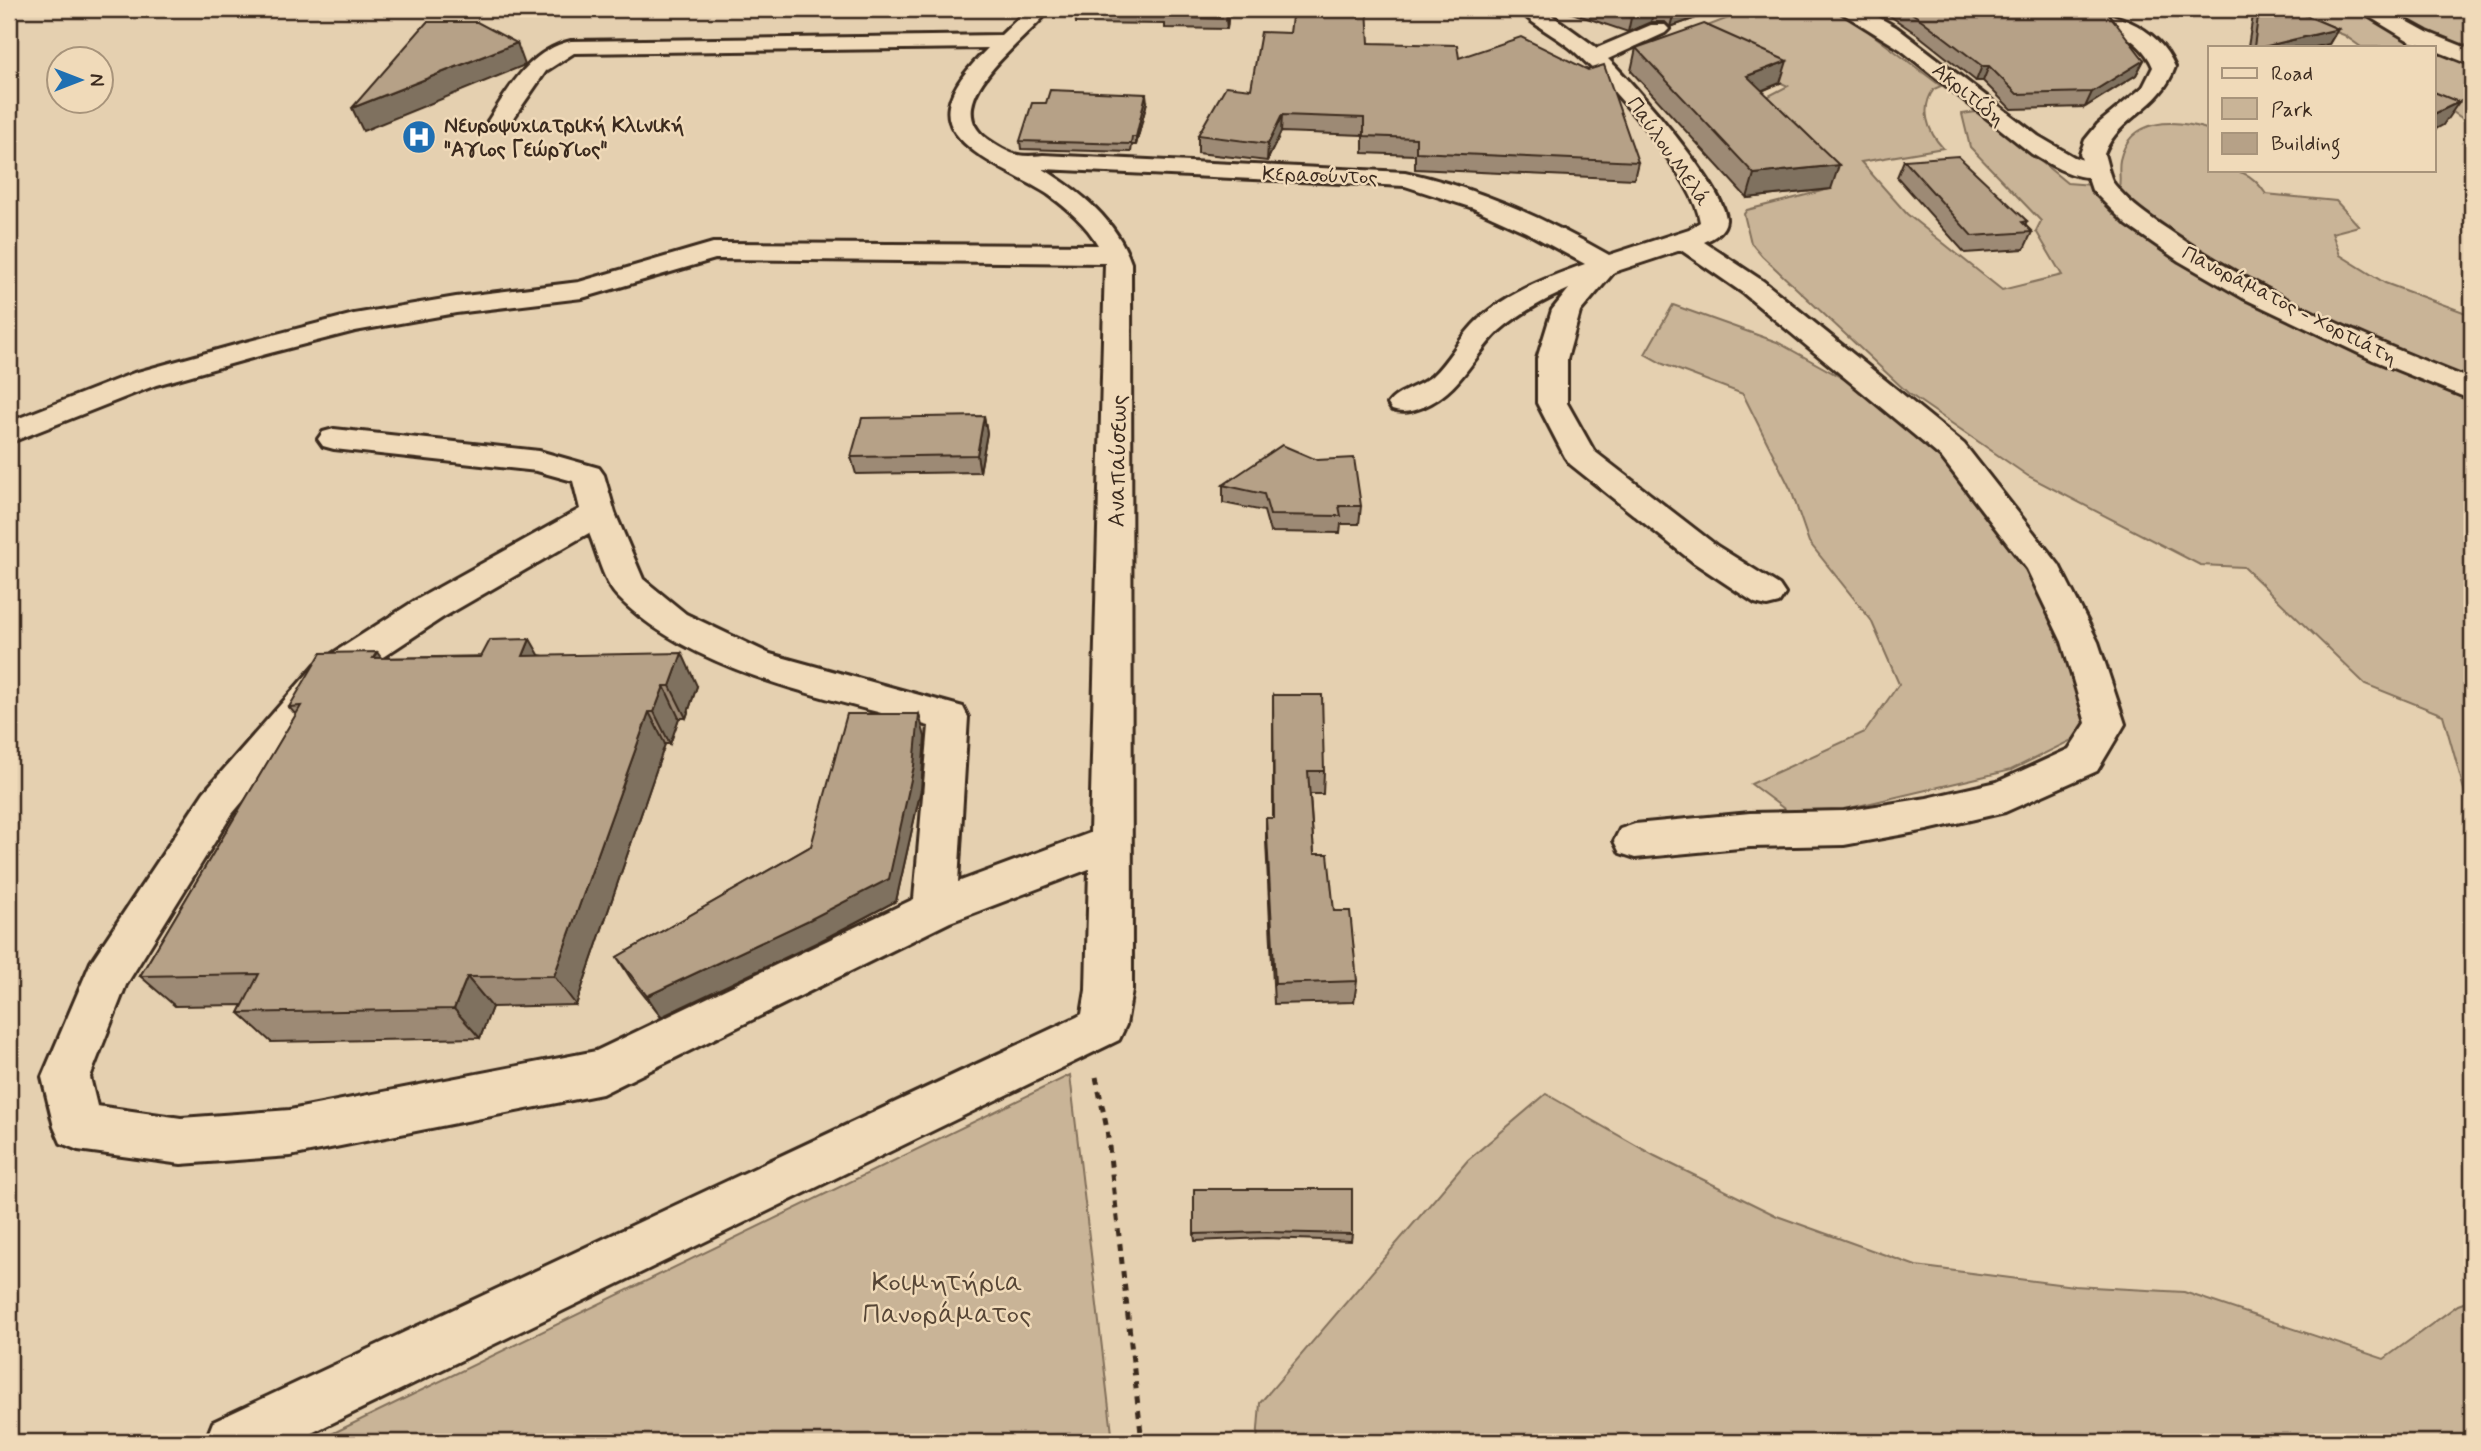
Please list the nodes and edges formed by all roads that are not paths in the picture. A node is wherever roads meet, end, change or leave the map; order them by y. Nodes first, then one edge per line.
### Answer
1 (1040, 9) edge
2 (1529, 9) edge
3 (1849, 9) edge
4 (2076, 9) edge
5 (2370, 9) edge
6 (1658, 29) dead end
7 (1009, 41) junction
8 (1596, 56) junction
9 (2472, 58) edge
10 (500, 121) dead end
11 (1017, 165) junction
12 (2092, 171) junction
13 (1684, 240) junction
14 (1115, 253) junction
15 (1606, 265) junction
16 (2472, 391) edge
17 (1403, 404) dead end
18 (9, 433) edge
19 (334, 439) dead end
20 (598, 513) junction
21 (1767, 594) dead end
22 (1635, 841) dead end
23 (1111, 843) junction
24 (934, 909) junction
25 (233, 1442) edge

1 - 7 street, Αναπαύσεως
2 - 8 street, Παύλου Μελά
3 - 12 street, Ακριτίδη
4 - 12 street
5 - 9 street
6 - 8 street
7 - 10 street
7 - 11 street, Αναπαύσεως
8 - 13 street, Παύλου Μελά
11 - 14 street, Αναπαύσεως
11 - 15 street, Κερασούντος
12 - 16 street, Πανοράματος - Χορτιάτη
13 - 15 street, Παύλου Μελά
13 - 22 street
14 - 18 street
14 - 23 street, Αναπαύσεως
15 - 17 street, Παύλου Μελά
15 - 21 street
19 - 20 street
20 - 24 street
20 - 24 street
23 - 24 street
23 - 25 street, Αναπαύσεως

